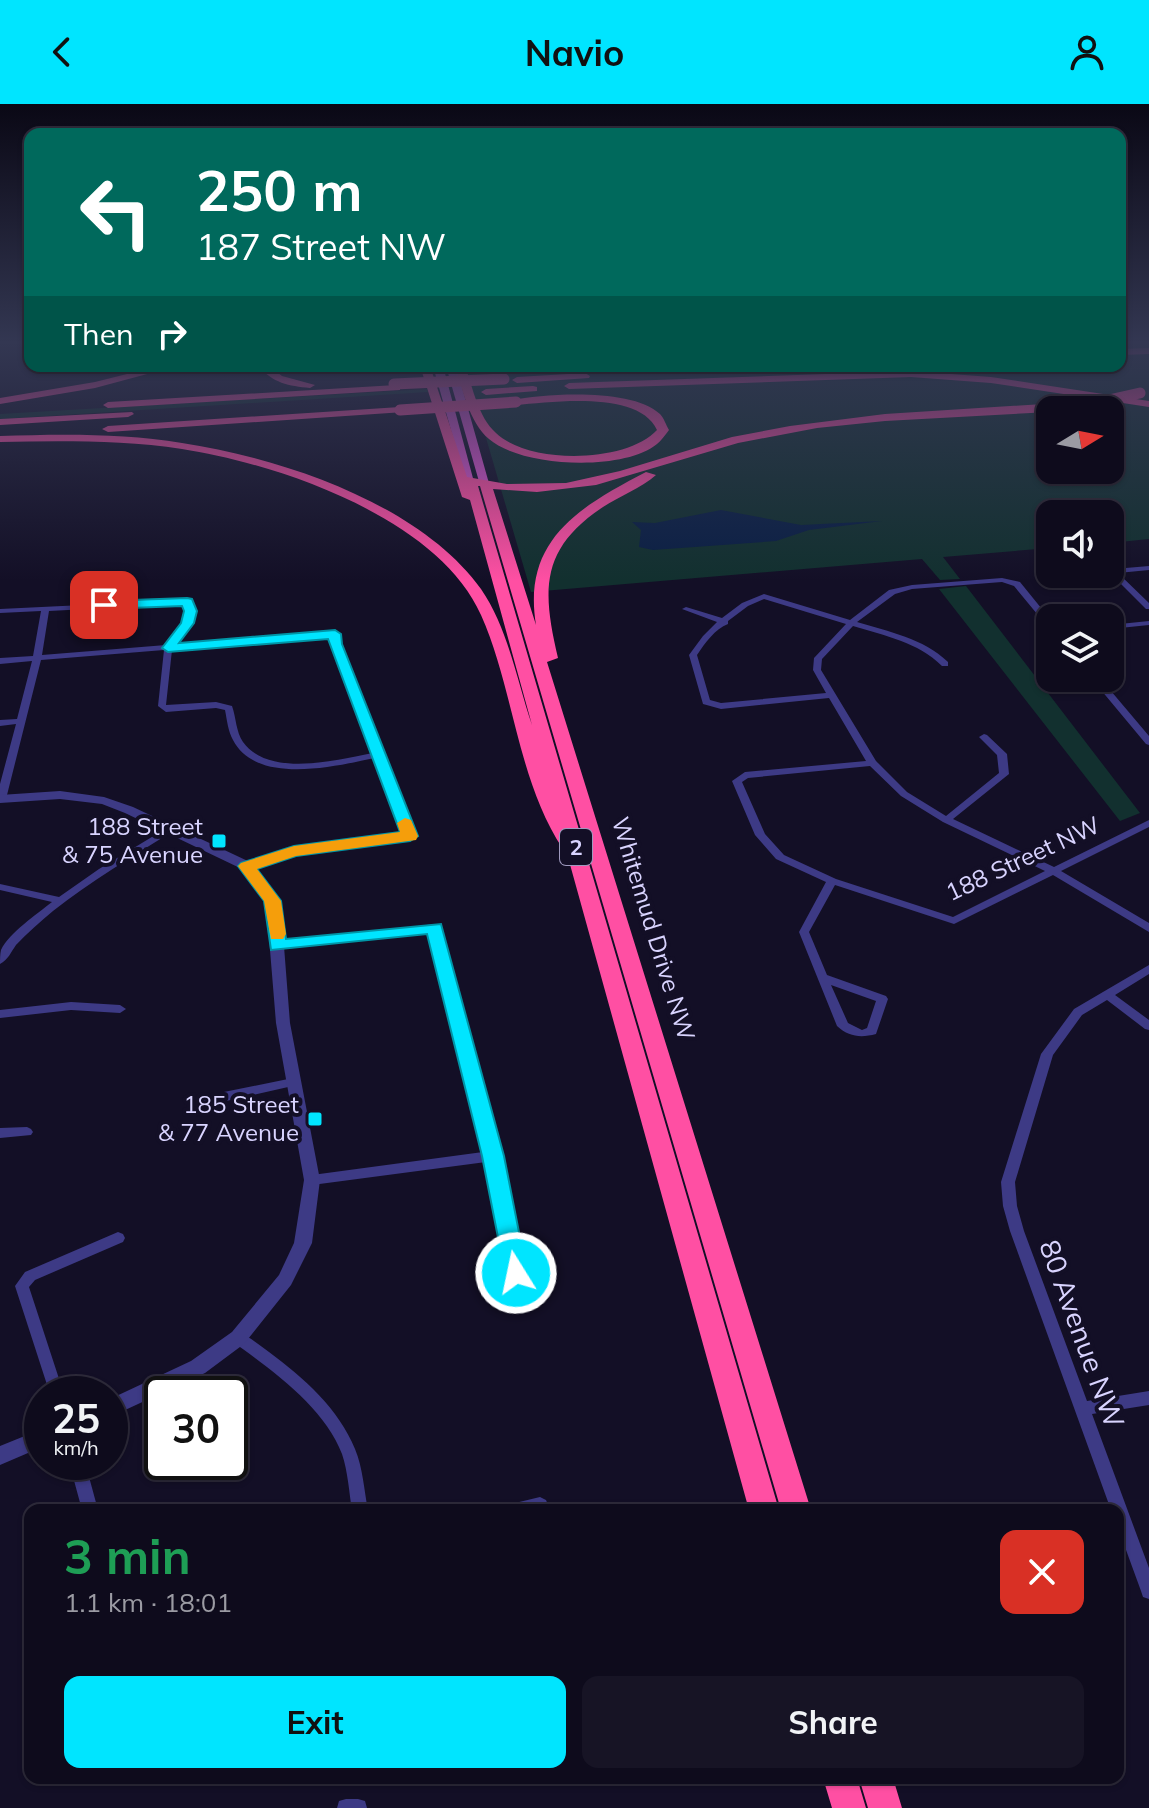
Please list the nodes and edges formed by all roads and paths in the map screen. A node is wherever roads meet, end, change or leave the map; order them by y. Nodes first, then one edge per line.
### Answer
1 (137, 423) edge
2 (443, 423) edge
3 (454, 423) edge
4 (468, 423) edge
5 (483, 423) edge
6 (660, 423) edge
7 (834, 423) edge
8 (770, 433) junction
9 (0, 437) edge
10 (470, 480) junction
11 (486, 485) junction
12 (488, 540) junction
13 (1149, 568) edge
14 (1124, 569) edge
15 (1124, 583) edge
16 (1036, 607) edge
17 (1149, 607) edge
18 (46, 608) junction
19 (686, 609) dead end
20 (0, 611) edge
21 (725, 622) junction
22 (852, 622) junction
23 (1149, 623) edge
24 (1124, 626) edge
25 (168, 648) junction
26 (37, 658) junction
27 (0, 661) edge
28 (945, 664) dead end
29 (1107, 692) edge
30 (832, 695) junction
31 (21, 721) junction
32 (0, 723) edge
33 (984, 737) dead end
34 (1149, 742) edge
35 (378, 755) junction
36 (569, 763) junction
37 (872, 763) junction
38 (0, 799) edge
39 (946, 820) junction
40 (1149, 823) edge
41 (170, 829) junction
42 (247, 866) junction
43 (582, 866) junction
44 (1054, 871) junction
45 (832, 881) junction
46 (0, 887) edge
47 (62, 901) junction
48 (1149, 928) edge
49 (277, 946) junction
50 (0, 960) edge
51 (1149, 969) edge
52 (822, 977) junction
53 (1107, 994) junction
54 (120, 1009) dead end
55 (0, 1014) edge
56 (1149, 1026) edge
57 (293, 1082) junction
58 (204, 1101) dead end
59 (27, 1132) dead end
60 (0, 1133) edge
61 (493, 1156) junction
62 (312, 1180) junction
63 (118, 1238) dead end
64 (504, 1302) dead end
65 (238, 1338) junction
66 (51, 1376) edge
67 (1149, 1398) edge
68 (128, 1400) edge
69 (1083, 1409) junction
70 (24, 1446) edge
71 (0, 1456) edge
72 (82, 1480) edge
73 (88, 1504) edge
74 (359, 1504) edge
75 (762, 1504) edge
76 (794, 1504) edge
77 (1117, 1504) edge
78 (1124, 1522) edge
79 (1149, 1591) edge
80 (842, 1784) edge
81 (878, 1784) edge
82 (346, 1808) edge
83 (358, 1808) edge
84 (849, 1808) edge
85 (885, 1808) edge

1 - 9 highway
2 - 12 highway
3 - 10 highway, Whitemud Drive NW
4 - 11 highway, Whitemud Drive NW / 2
5 - 6 highway, bridge
7 - 8 highway, bridge
8 - 11 highway
8 - 36 highway
9 - 43 highway
10 - 11 highway
10 - 12 highway, Whitemud Drive NW
11 - 36 highway, Whitemud Drive NW / 2
12 - 43 highway, Whitemud Drive NW / 2
13 - 14 street
15 - 17 street
16 - 22 street
18 - 20 street
18 - 25 street
18 - 26 street
19 - 21 street
21 - 22 street
21 - 30 street
22 - 28 street
22 - 30 street
23 - 24 street
25 - 26 street
25 - 35 street
25 - 35 street
26 - 27 street
26 - 31 street
29 - 34 street
30 - 37 street
31 - 32 street
31 - 38 street
33 - 39 street
35 - 42 street
36 - 76 highway, Whitemud Drive NW / 2
37 - 39 street
37 - 45 street, 188 Street NW
38 - 41 street
39 - 44 street
40 - 44 street, 188 Street NW
41 - 42 street
41 - 47 street
42 - 49 street
43 - 75 highway, Whitemud Drive NW / 2
44 - 45 street, 188 Street NW
44 - 48 street
45 - 52 street
46 - 47 street
47 - 50 street
49 - 57 street
49 - 61 street
51 - 53 street
52 - 52 street
53 - 56 street
53 - 69 street, 80 Avenue NW
54 - 55 street
57 - 58 street
57 - 62 street
59 - 60 street
61 - 62 street
61 - 64 street
62 - 65 street
63 - 66 street
65 - 68 street
65 - 74 street
67 - 69 street
69 - 77 street, 80 Avenue NW
70 - 71 street
72 - 73 street
78 - 79 street, 80 Avenue NW
80 - 84 highway
81 - 85 highway
82 - 83 street

